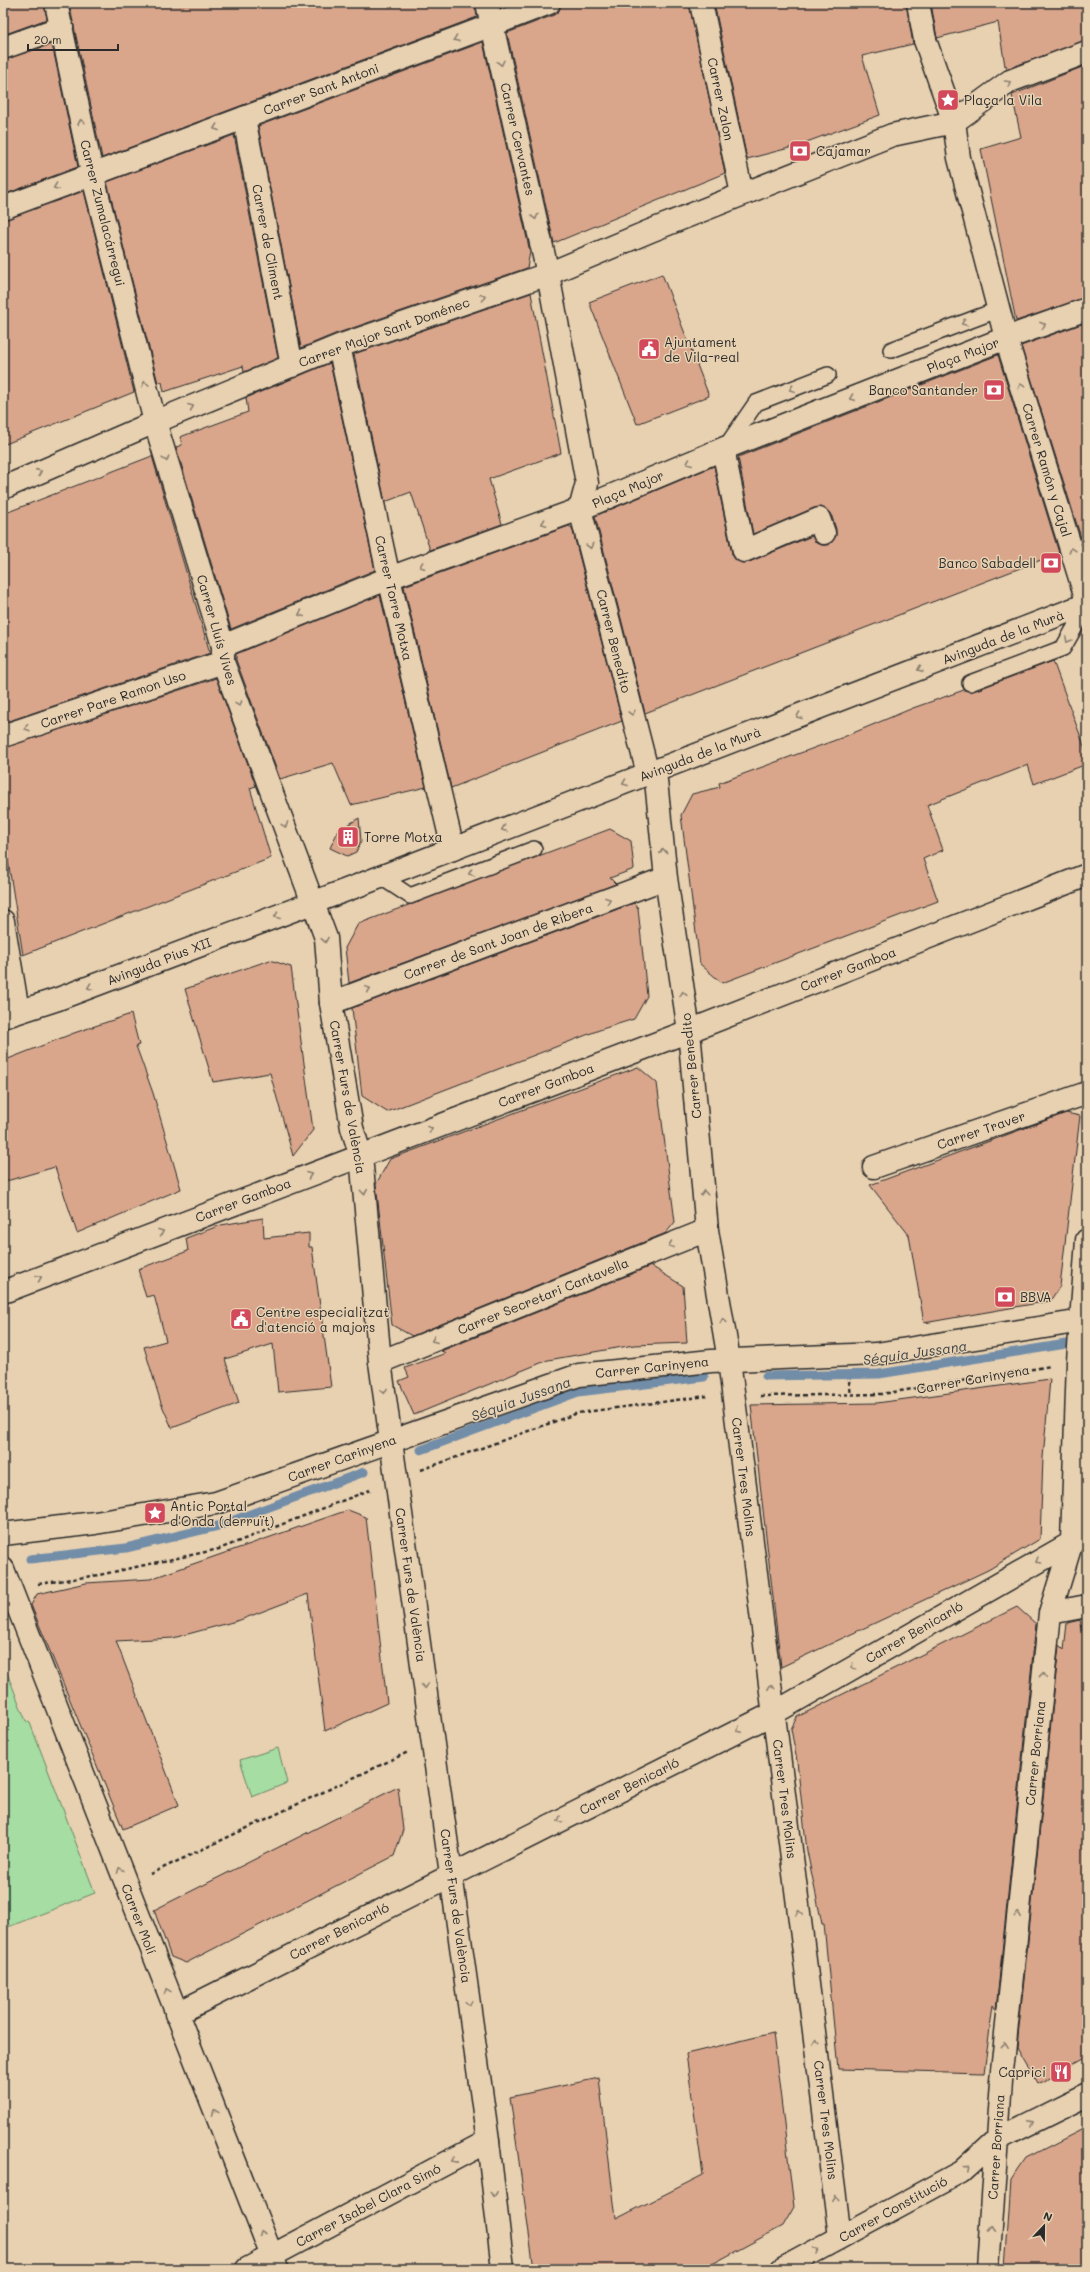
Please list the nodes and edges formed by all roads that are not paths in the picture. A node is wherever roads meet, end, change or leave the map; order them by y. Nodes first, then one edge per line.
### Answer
1 (56, 3) edge
2 (488, 3) edge
3 (549, 3) edge
4 (701, 3) edge
5 (918, 3) edge
6 (492, 25) junction
7 (62, 27) junction
8 (3, 48) edge
9 (1087, 52) edge
10 (244, 118) junction
11 (954, 122) junction
12 (92, 173) junction
13 (742, 194) junction
14 (3, 208) edge
15 (548, 274) junction
16 (1000, 309) junction
17 (1087, 309) edge
18 (1006, 338) junction
19 (339, 346) junction
20 (891, 350) dead end
21 (292, 366) junction
22 (828, 375) dead end
23 (155, 422) junction
24 (725, 448) junction
25 (3, 488) edge
26 (580, 508) junction
27 (824, 533) dead end
28 (389, 578) junction
29 (1087, 601) edge
30 (1087, 605) edge
31 (223, 654) junction
32 (970, 683) dead end
33 (3, 736) edge
34 (651, 773) junction
35 (453, 849) junction
36 (534, 849) dead end
37 (1087, 875) edge
38 (381, 877) junction
39 (666, 878) junction
40 (313, 903) junction
41 (3, 921) edge
42 (331, 1003) junction
43 (10, 1014) edge
44 (689, 1031) junction
45 (1087, 1093) edge
46 (361, 1156) junction
47 (874, 1167) dead end
48 (707, 1230) junction
49 (1087, 1240) edge
50 (3, 1292) edge
51 (1082, 1321) junction
52 (729, 1360) junction
53 (380, 1362) junction
54 (392, 1440) junction
55 (3, 1534) edge
56 (1080, 1539) edge
57 (7, 1579) edge
58 (1087, 1606) edge
59 (1050, 1613) junction
60 (774, 1712) junction
61 (451, 1875) junction
62 (176, 2014) junction
63 (1087, 2095) edge
64 (996, 2140) junction
65 (488, 2141) junction
66 (840, 2237) junction
67 (274, 2263) edge
68 (247, 2269) edge
69 (503, 2269) edge
70 (782, 2269) edge
71 (988, 2269) edge

1 - 7 street, Carrer Zumalacárregui
2 - 6 street, Carrer Cervantes
3 - 6 street, Carrer Sant Antoni
4 - 13 street, Carrer Zalon
5 - 11 street, Plaça Major
6 -> 10 street, Carrer Sant Antoni
6 -> 15 street, Carrer Cervantes
7 - 8 street
12 -> 7 street, Carrer Zumalacárregui
11 -> 9 street
10 -> 12 street, Carrer Sant Antoni
10 - 21 street, Carrer de Climent
11 - 13 street
11 - 16 street, Plaça Major
12 -> 14 street, Carrer Sant Antoni
23 -> 12 street, Carrer Zumalacárregui
13 - 15 street
19 -> 15 street, Carrer Major Sant Doménec
15 - 26 street, Plaça Major
16 - 18 street, Plaça Major
16 -> 20 lane
18 -> 17 street
18 -> 24 street, Plaça Major
29 -> 18 street, Carrer Ramón y Cajal
19 - 21 street, Carrer Major Sant Doménec
19 - 28 street, Carrer Torre Motxa
23 -> 21 street, Carrer Major Sant Doménec
22 -> 24 lane
25 -> 23 street, Carrer Major Sant Doménec
23 -> 31 street, Carrer Lluís Vives
24 -> 26 street, Plaça Major
24 - 27 street
26 -> 28 street, Carrer Pare Ramon Uso
26 -> 34 street, Carrer Benedito
28 -> 31 street, Carrer Pare Ramon Uso
28 - 35 street, Carrer Torre Motxa
30 -> 32 lane
30 -> 34 street, Avinguda de la Murà
31 -> 33 street, Carrer Pare Ramon Uso
31 -> 40 street, Carrer Lluís Vives
34 -> 35 street, Avinguda de la Murà
39 -> 34 street, Carrer Benedito
35 - 38 street, Avinguda de la Murà
36 -> 38 lane
37 - 44 street, Carrer Gamboa
38 - 40 street, Avinguda de la Murà
42 -> 39 street, Carrer de Sant Joan de Ribera
44 -> 39 street, Carrer Benedito
40 -> 42 street, Carrer Furs de València
40 -> 43 street, Avinguda Pius XII
41 - 43 street
42 - 46 street, Carrer Furs de València
46 -> 44 street, Carrer Gamboa
48 -> 44 street, Carrer Benedito
45 - 47 street, Carrer Traver
50 -> 46 street, Carrer Gamboa
46 -> 53 street, Carrer Furs de València
52 -> 48 street, Carrer Benedito
48 -> 53 street, Carrer Secretari Cantavella
49 - 51 street, Carrer Borriana
51 - 52 street, Carrer Carinyena
51 - 56 street, Carrer Borriana
52 - 54 street, Carrer Carinyena
60 -> 52 street, Carrer Tres Molins
53 -> 54 street, Carrer Furs de València
54 - 55 street, Carrer Carinyena
54 -> 61 street, Carrer Furs de València
56 - 59 street, Carrer Borriana
56 -> 60 street, Carrer Benicarló
62 -> 57 street, Carrer Molí
58 - 59 street
64 -> 59 street, Carrer Borriana
60 -> 61 street, Carrer Benicarló
66 -> 60 street, Carrer Tres Molins
61 - 62 street, Carrer Benicarló
61 -> 65 street, Carrer Furs de València
67 -> 62 street, Carrer Molí
64 -> 63 street, Carrer Constitució
66 -> 64 street, Carrer Constitució
71 -> 64 street, Carrer Borriana
65 -> 67 street, Carrer Isabel Clara Simó
65 -> 69 street, Carrer Furs de València
70 -> 66 street, Carrer Constitució
67 - 68 street, Carrer Isabel Clara Simó

